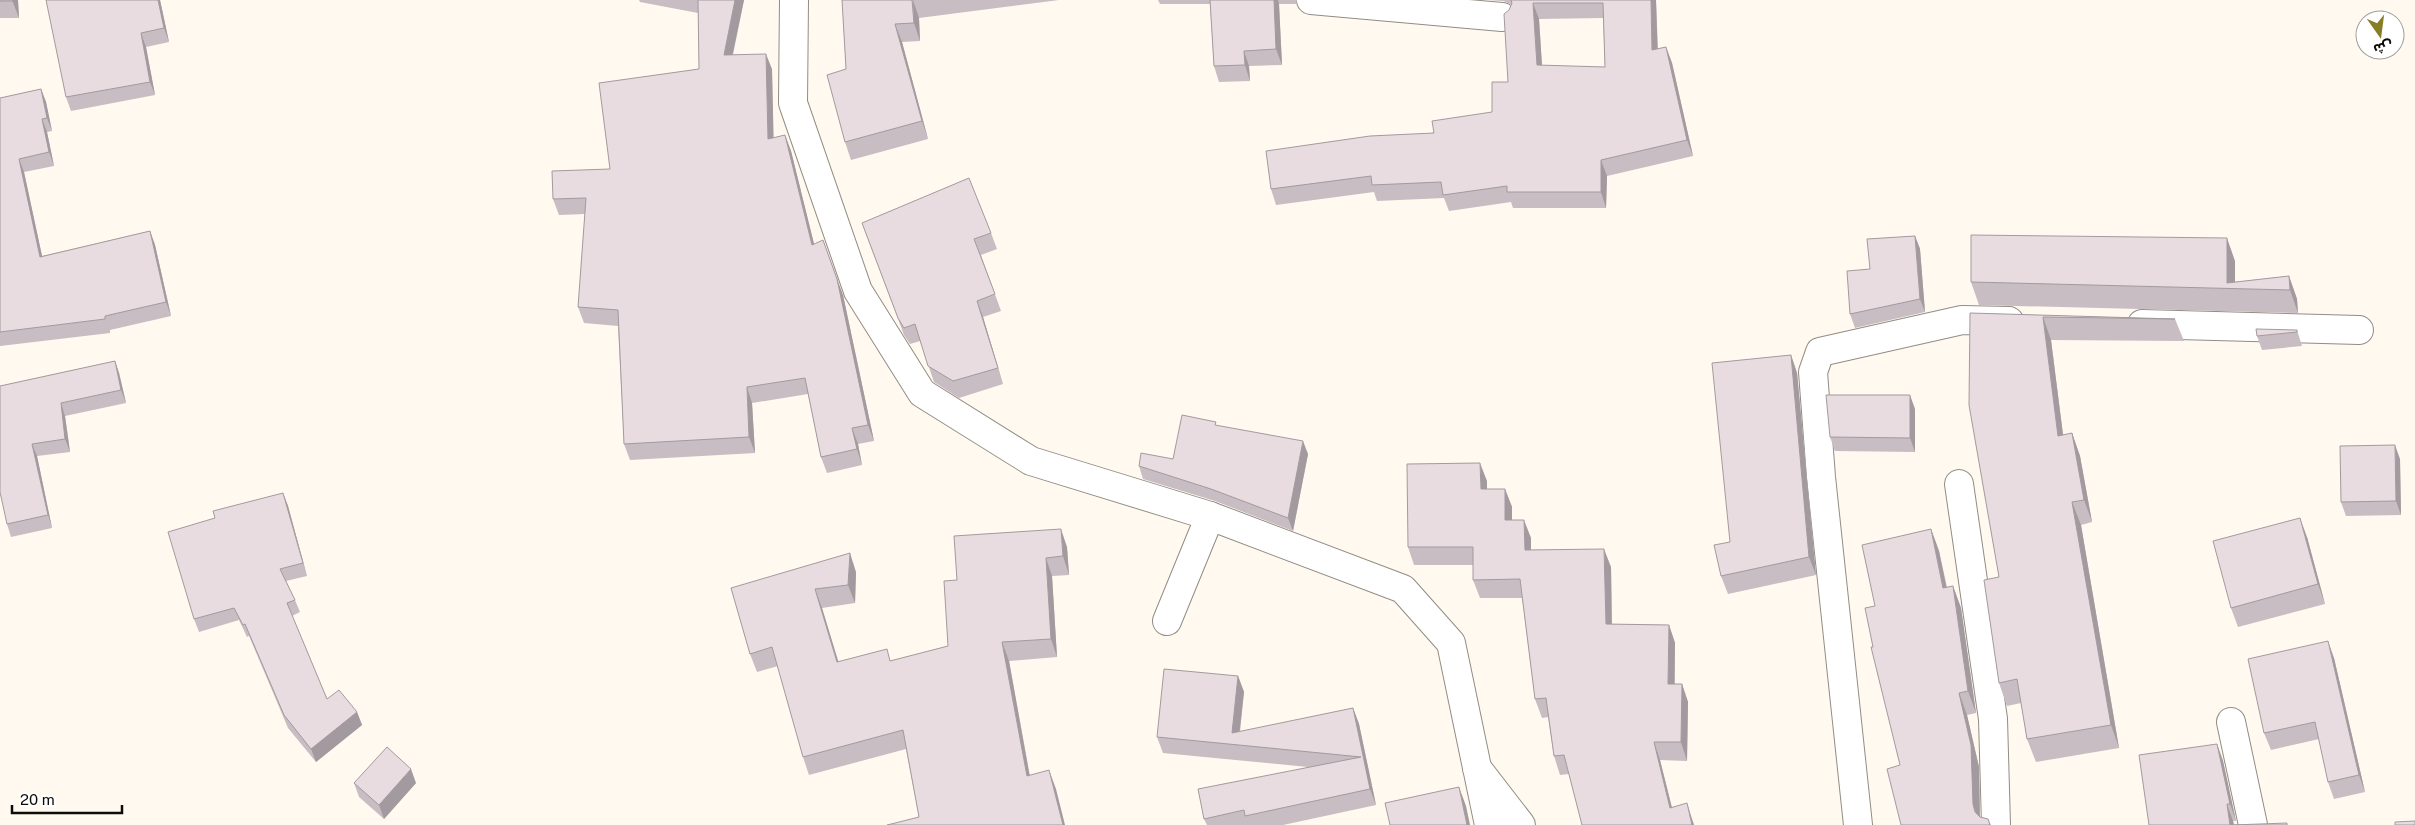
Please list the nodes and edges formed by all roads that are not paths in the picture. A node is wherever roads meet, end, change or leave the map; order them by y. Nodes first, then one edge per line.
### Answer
1 (794, 0) edge
2 (1311, 0) edge
3 (1502, 17) edge
4 (2031, 322) edge
5 (2121, 324) dead end
6 (2359, 330) dead end
7 (1959, 484) dead end
8 (1210, 516) junction
9 (1167, 621) dead end
10 (2231, 722) dead end
11 (1477, 768) junction
12 (1489, 825) edge
13 (1521, 825) edge
14 (1858, 825) edge
15 (1996, 825) edge
16 (2253, 825) edge

1 - 8 street
2 - 3 street
4 - 14 street
5 - 6 street
7 - 15 street
8 - 9 street
8 - 11 street
10 - 16 street
11 - 12 street
11 - 13 street

